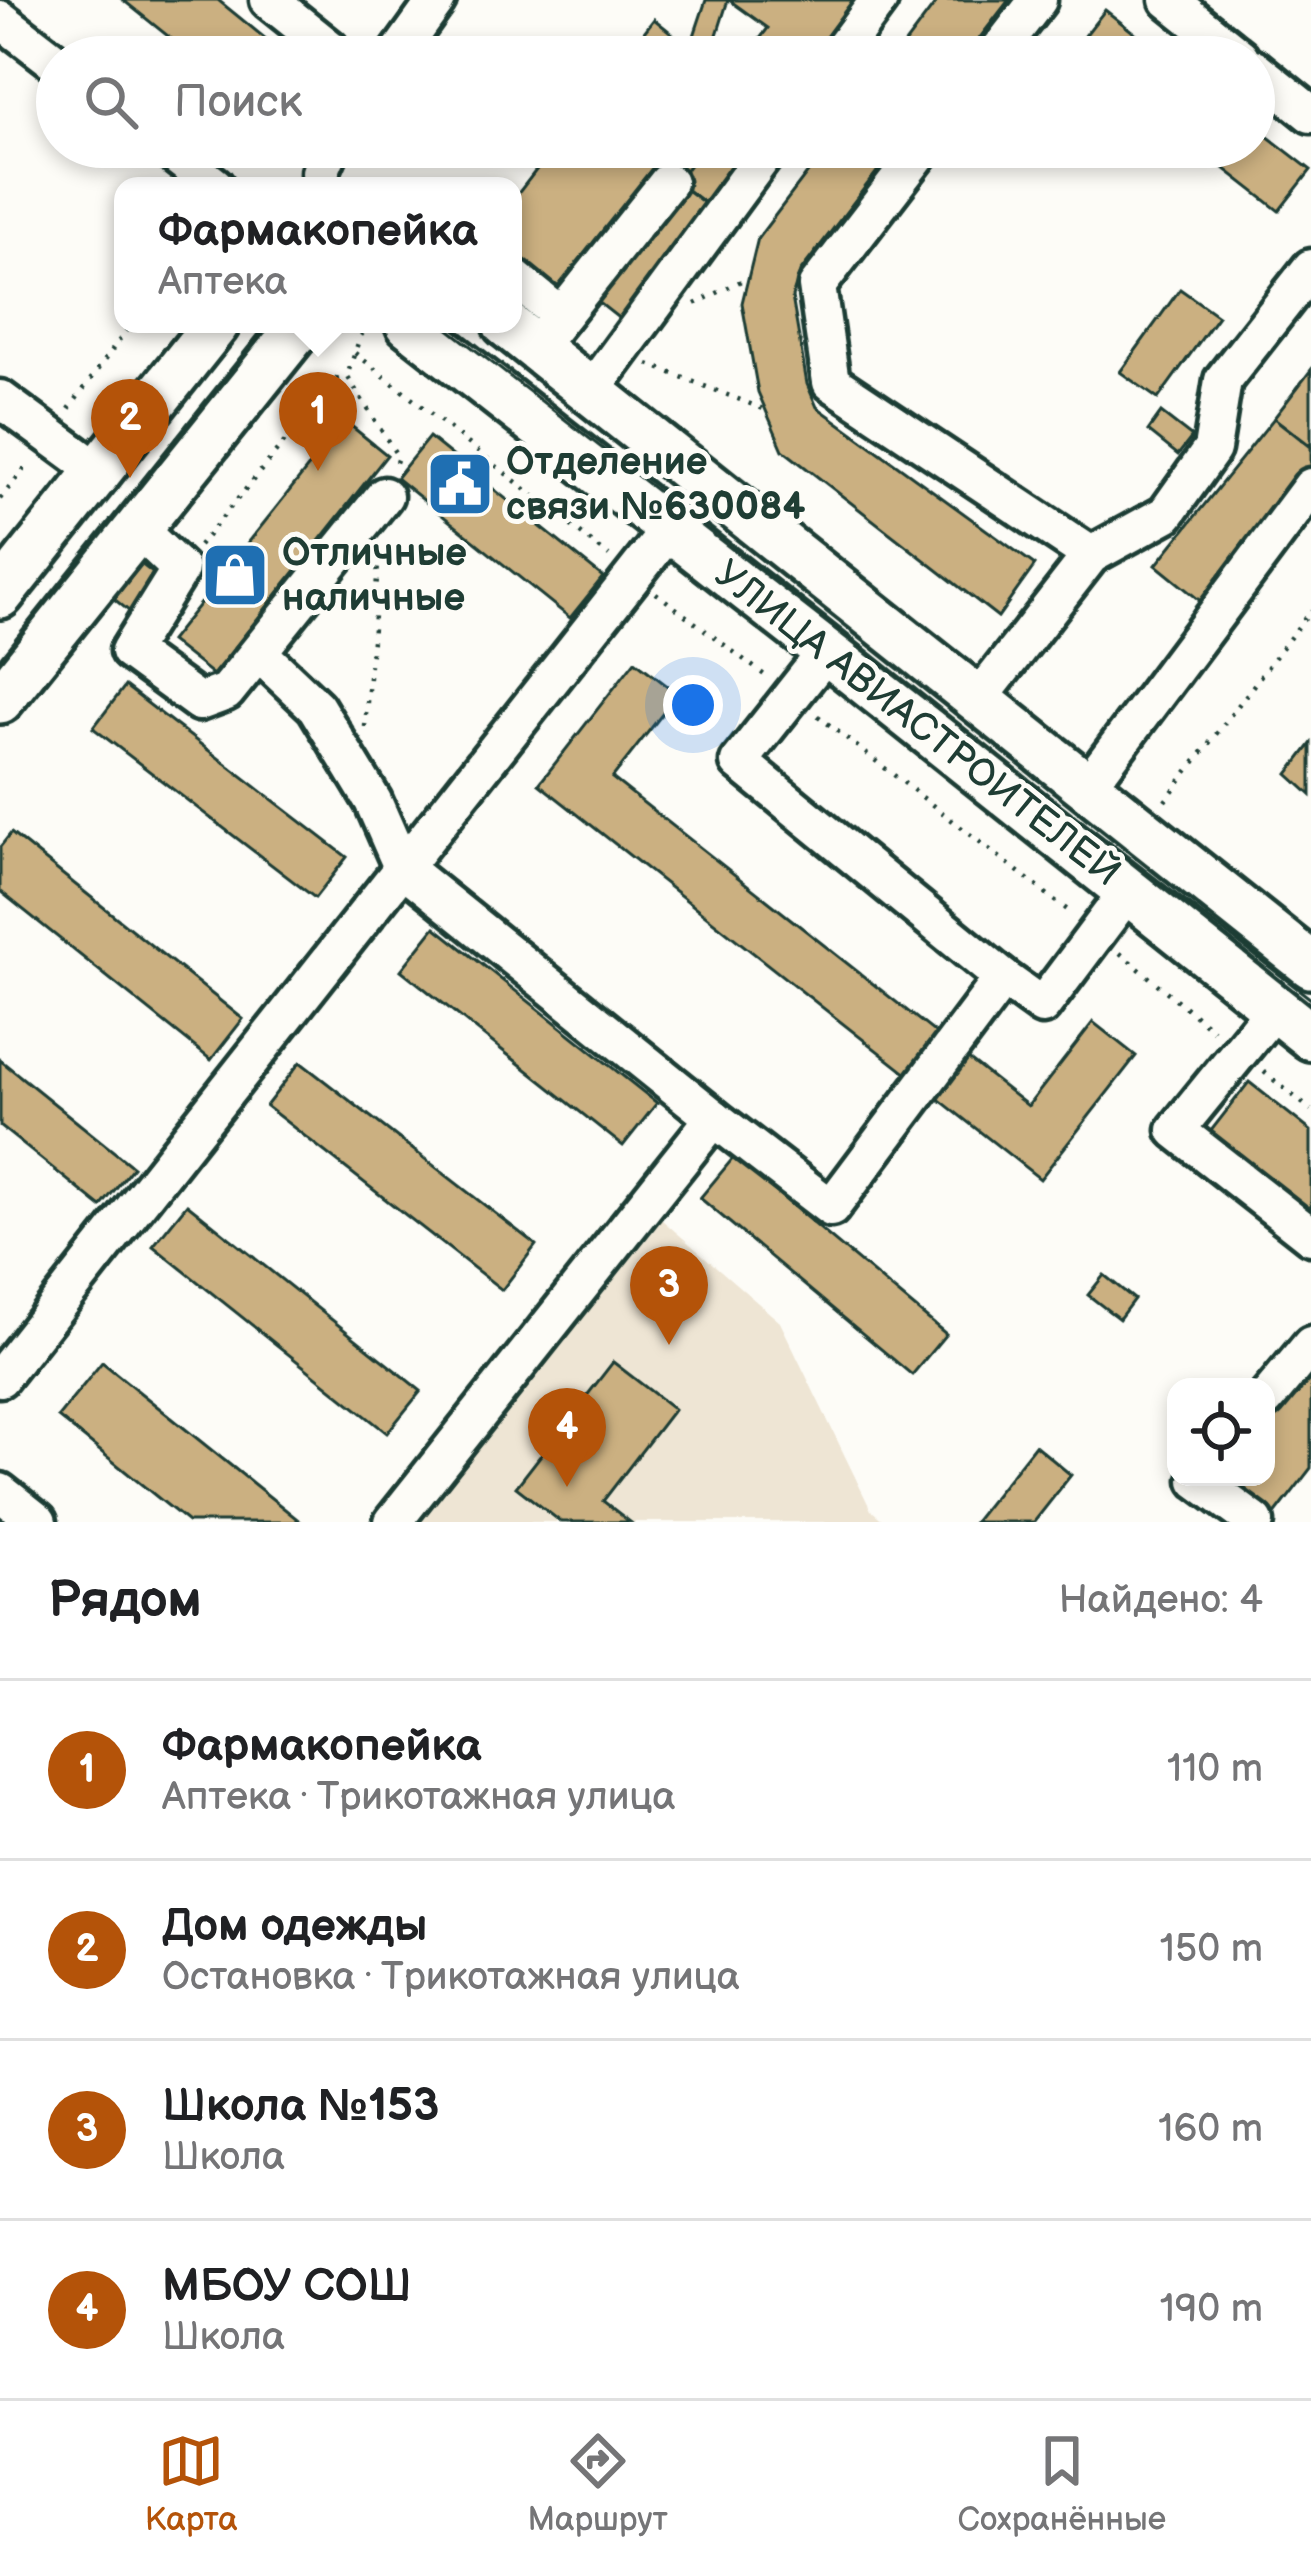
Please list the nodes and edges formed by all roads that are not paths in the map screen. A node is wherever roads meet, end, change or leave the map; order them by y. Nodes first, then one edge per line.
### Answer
1 (13, 0) edge
2 (269, 0) edge
3 (437, 0) edge
4 (879, 0) edge
5 (1038, 0) edge
6 (1169, 0) edge
7 (0, 18) edge
8 (314, 36) edge
9 (411, 36) edge
10 (852, 36) edge
11 (1010, 36) edge
12 (1214, 36) edge
13 (36, 47) edge
14 (1275, 85) edge
15 (1311, 114) edge
16 (755, 168) edge
17 (908, 168) edge
18 (668, 182) dead end
19 (1311, 268) edge
20 (522, 299) edge
21 (534, 329) edge
22 (209, 333) edge
23 (295, 333) edge
24 (423, 333) edge
25 (591, 391) junction
26 (0, 399) edge
27 (98, 471) junction
28 (1311, 488) edge
29 (384, 496) dead end
30 (670, 529) junction
31 (139, 530) junction
32 (1091, 556) junction
33 (0, 595) edge
34 (827, 650) junction
35 (259, 652) junction
36 (0, 700) edge
37 (978, 700) junction
38 (1087, 787) junction
39 (402, 867) junction
40 (1128, 891) junction
41 (1311, 965) edge
42 (1003, 978) junction
43 (1275, 1008) junction
44 (1311, 1037) edge
45 (714, 1118) junction
46 (1311, 1236) edge
47 (1311, 1346) edge
48 (0, 1378) edge
49 (1275, 1388) edge
50 (1206, 1486) edge
51 (0, 1492) edge
52 (38, 1522) edge
53 (393, 1522) edge
54 (1255, 1522) edge

1 - 7 street
2 - 8 street
3 - 9 street
4 - 10 street
5 - 11 street
6 - 12 street
7 - 13 street
14 - 15 street
16 - 25 street
17 - 32 street
18 - 21 street
19 - 32 street
20 - 21 street
21 - 25 main road, УЛИЦА АВИАСТРОИТЕЛЕЙ
22 - 27 main road
23 - 31 main road
24 - 30 main road, УЛИЦА АВИАСТРОИТЕЛЕЙ
25 - 37 main road, УЛИЦА АВИАСТРОИТЕЛЕЙ
26 - 27 street
27 - 33 main road
28 - 38 street
29 - 35 street
30 - 34 main road, УЛИЦА АВИАСТРОИТЕЛЕЙ
30 - 39 street
31 - 35 street
31 - 36 main road
32 - 37 street
34 - 40 main road, УЛИЦА АВИАСТРОИТЕЛЕЙ
34 - 42 street
35 - 39 street
37 - 38 main road, УЛИЦА АВИАСТРОИТЕЛЕЙ
38 - 41 main road, УЛИЦА АВИАСТРОИТЕЛЕЙ
39 - 45 street
39 - 48 street
40 - 42 street
40 - 43 main road, УЛИЦА АВИАСТРОИТЕЛЕЙ
42 - 45 street
43 - 44 main road, УЛИЦА АВИАСТРОИТЕЛЕЙ
43 - 46 street
45 - 53 street
47 - 49 street
50 - 54 street
51 - 52 street

